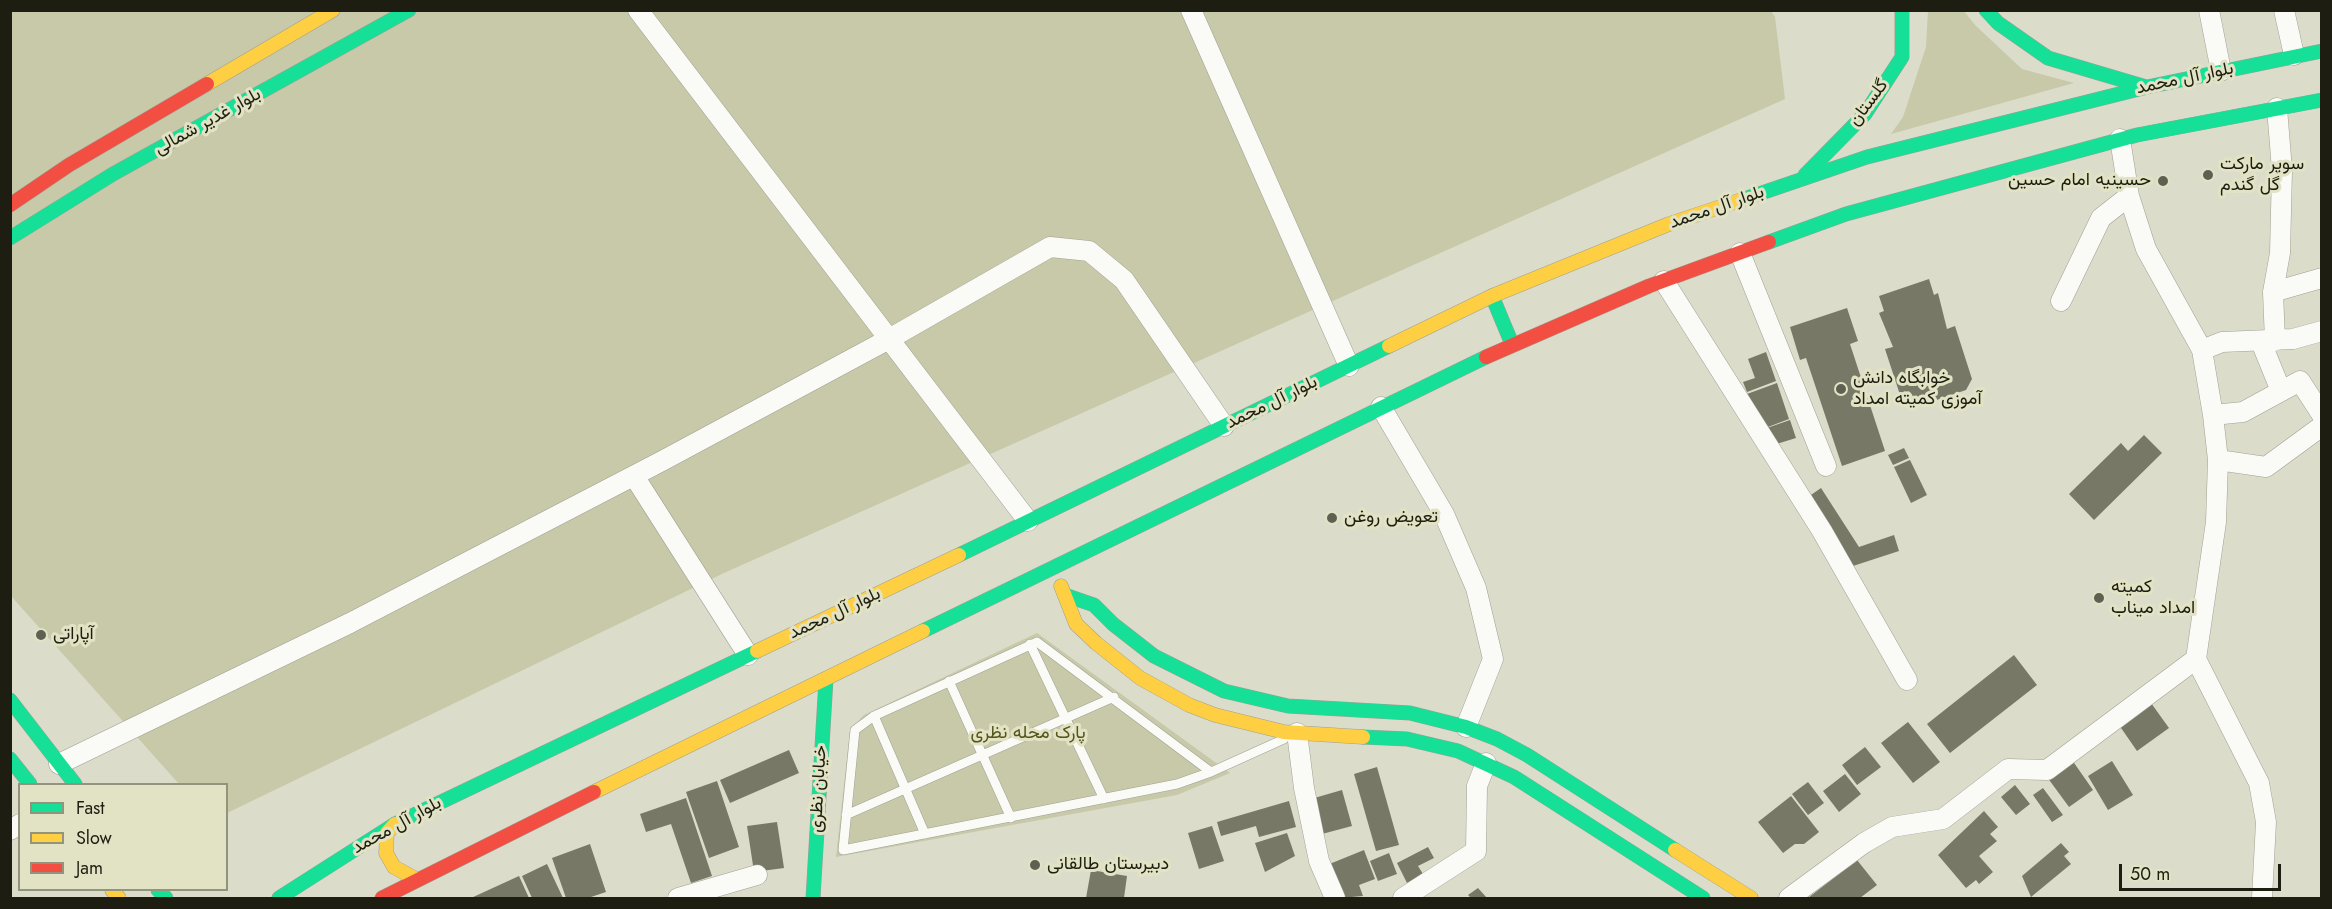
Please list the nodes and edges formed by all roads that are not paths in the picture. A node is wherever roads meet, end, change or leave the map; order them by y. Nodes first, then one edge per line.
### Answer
1 (333, 10) edge
2 (409, 10) edge
3 (638, 10) edge
4 (1191, 10) edge
5 (1902, 10) edge
6 (1986, 10) edge
7 (2209, 10) edge
8 (2284, 10) edge
9 (2322, 51) edge
10 (2294, 56) junction
11 (2222, 71) junction
12 (2147, 87) junction
13 (2322, 100) edge
14 (2277, 108) junction
15 (2120, 139) junction
16 (1800, 180) junction
17 (2129, 196) junction
18 (12, 201) edge
19 (10, 238) edge
20 (1740, 253) junction
21 (2322, 278) edge
22 (1664, 281) junction
23 (2273, 292) junction
24 (1492, 297) junction
25 (2061, 301) dead end
26 (2322, 331) edge
27 (889, 339) junction
28 (2268, 341) junction
29 (1512, 344) junction
30 (2202, 350) junction
31 (1349, 366) junction
32 (2282, 391) junction
33 (1382, 407) junction
34 (2213, 415) junction
35 (2322, 415) edge
36 (1224, 426) junction
37 (2322, 426) edge
38 (2218, 460) junction
39 (1826, 466) dead end
40 (634, 476) junction
41 (1028, 521) junction
42 (1053, 568) junction
43 (1065, 595) junction
44 (1030, 644) junction
45 (748, 655) junction
46 (2196, 658) junction
47 (826, 679) junction
48 (1907, 680) dead end
49 (950, 681) junction
50 (1114, 697) junction
51 (10, 700) edge
52 (874, 716) junction
53 (1066, 719) junction
54 (1466, 727) junction
55 (1297, 733) junction
56 (982, 754) junction
57 (10, 759) edge
58 (1486, 763) junction
59 (59, 764) junction
60 (1211, 772) junction
61 (29, 783) edge
62 (74, 783) edge
63 (905, 787) junction
64 (1104, 799) junction
65 (846, 815) junction
66 (1011, 818) junction
67 (395, 824) junction
68 (925, 834) junction
69 (757, 875) dead end
70 (416, 879) junction
71 (279, 898) edge
72 (382, 898) edge
73 (678, 898) edge
74 (813, 898) edge
75 (1335, 898) edge
76 (1403, 898) edge
77 (1703, 898) edge
78 (1751, 898) edge
79 (1789, 898) edge
80 (2262, 898) edge

1 - 18 main road, بلوار غدیر شمالی
2 - 19 main road, بلوار غدیر شمالی
3 - 27 street
4 - 31 street
5 - 16 main road, گلستان
6 - 12 main road
7 - 11 street
8 - 10 street
9 - 10 main road, بلوار آل محمد
10 - 11 main road, بلوار آل محمد
11 - 12 main road, بلوار آل محمد
12 - 16 main road, بلوار آل محمد
13 - 14 main road
14 - 15 main road
14 - 23 street
15 - 17 street
15 - 20 main road
16 - 24 main road, بلوار آل محمد
17 - 25 street
17 - 30 street
20 - 22 main road
20 - 39 street
21 - 23 street
22 - 29 main road
22 - 48 street
23 - 28 street
24 - 29 main road
24 - 31 main road, بلوار آل محمد
26 - 28 street
27 - 36 street
27 - 40 street
27 - 41 street
28 - 30 street
28 - 32 street
29 - 33 main road
30 - 34 street
31 - 36 main road, بلوار آل محمد
32 - 34 street
32 - 35 street
33 - 42 main road
33 - 54 street
34 - 38 street
36 - 41 main road, بلوار آل محمد
37 - 38 street
38 - 46 street
40 - 45 street
40 - 59 street
41 - 45 main road, بلوار آل محمد
42 - 43 main road
42 - 47 main road
43 - 54 main road
43 - 55 main road
44 - 49 lane
44 - 50 lane
44 - 53 lane
45 - 67 main road, بلوار آل محمد
46 - 79 street
46 - 80 street
47 - 70 main road
47 - 74 main road, خیابان نظری
49 - 52 lane
49 - 56 lane
50 - 53 lane
50 - 60 lane
51 - 59 main road
52 - 63 lane
52 - 65 lane
53 - 56 lane
53 - 64 lane
54 - 78 main road
55 - 58 main road
55 - 60 lane
55 - 75 street
56 - 63 lane
56 - 66 lane
57 - 61 main road
58 - 76 street
58 - 77 main road
59 - 62 main road
60 - 64 lane
63 - 65 lane
63 - 68 lane
64 - 66 lane
65 - 68 lane
66 - 68 lane
67 - 70 main road
67 - 71 main road, بلوار آل محمد
69 - 73 street
70 - 72 main road

